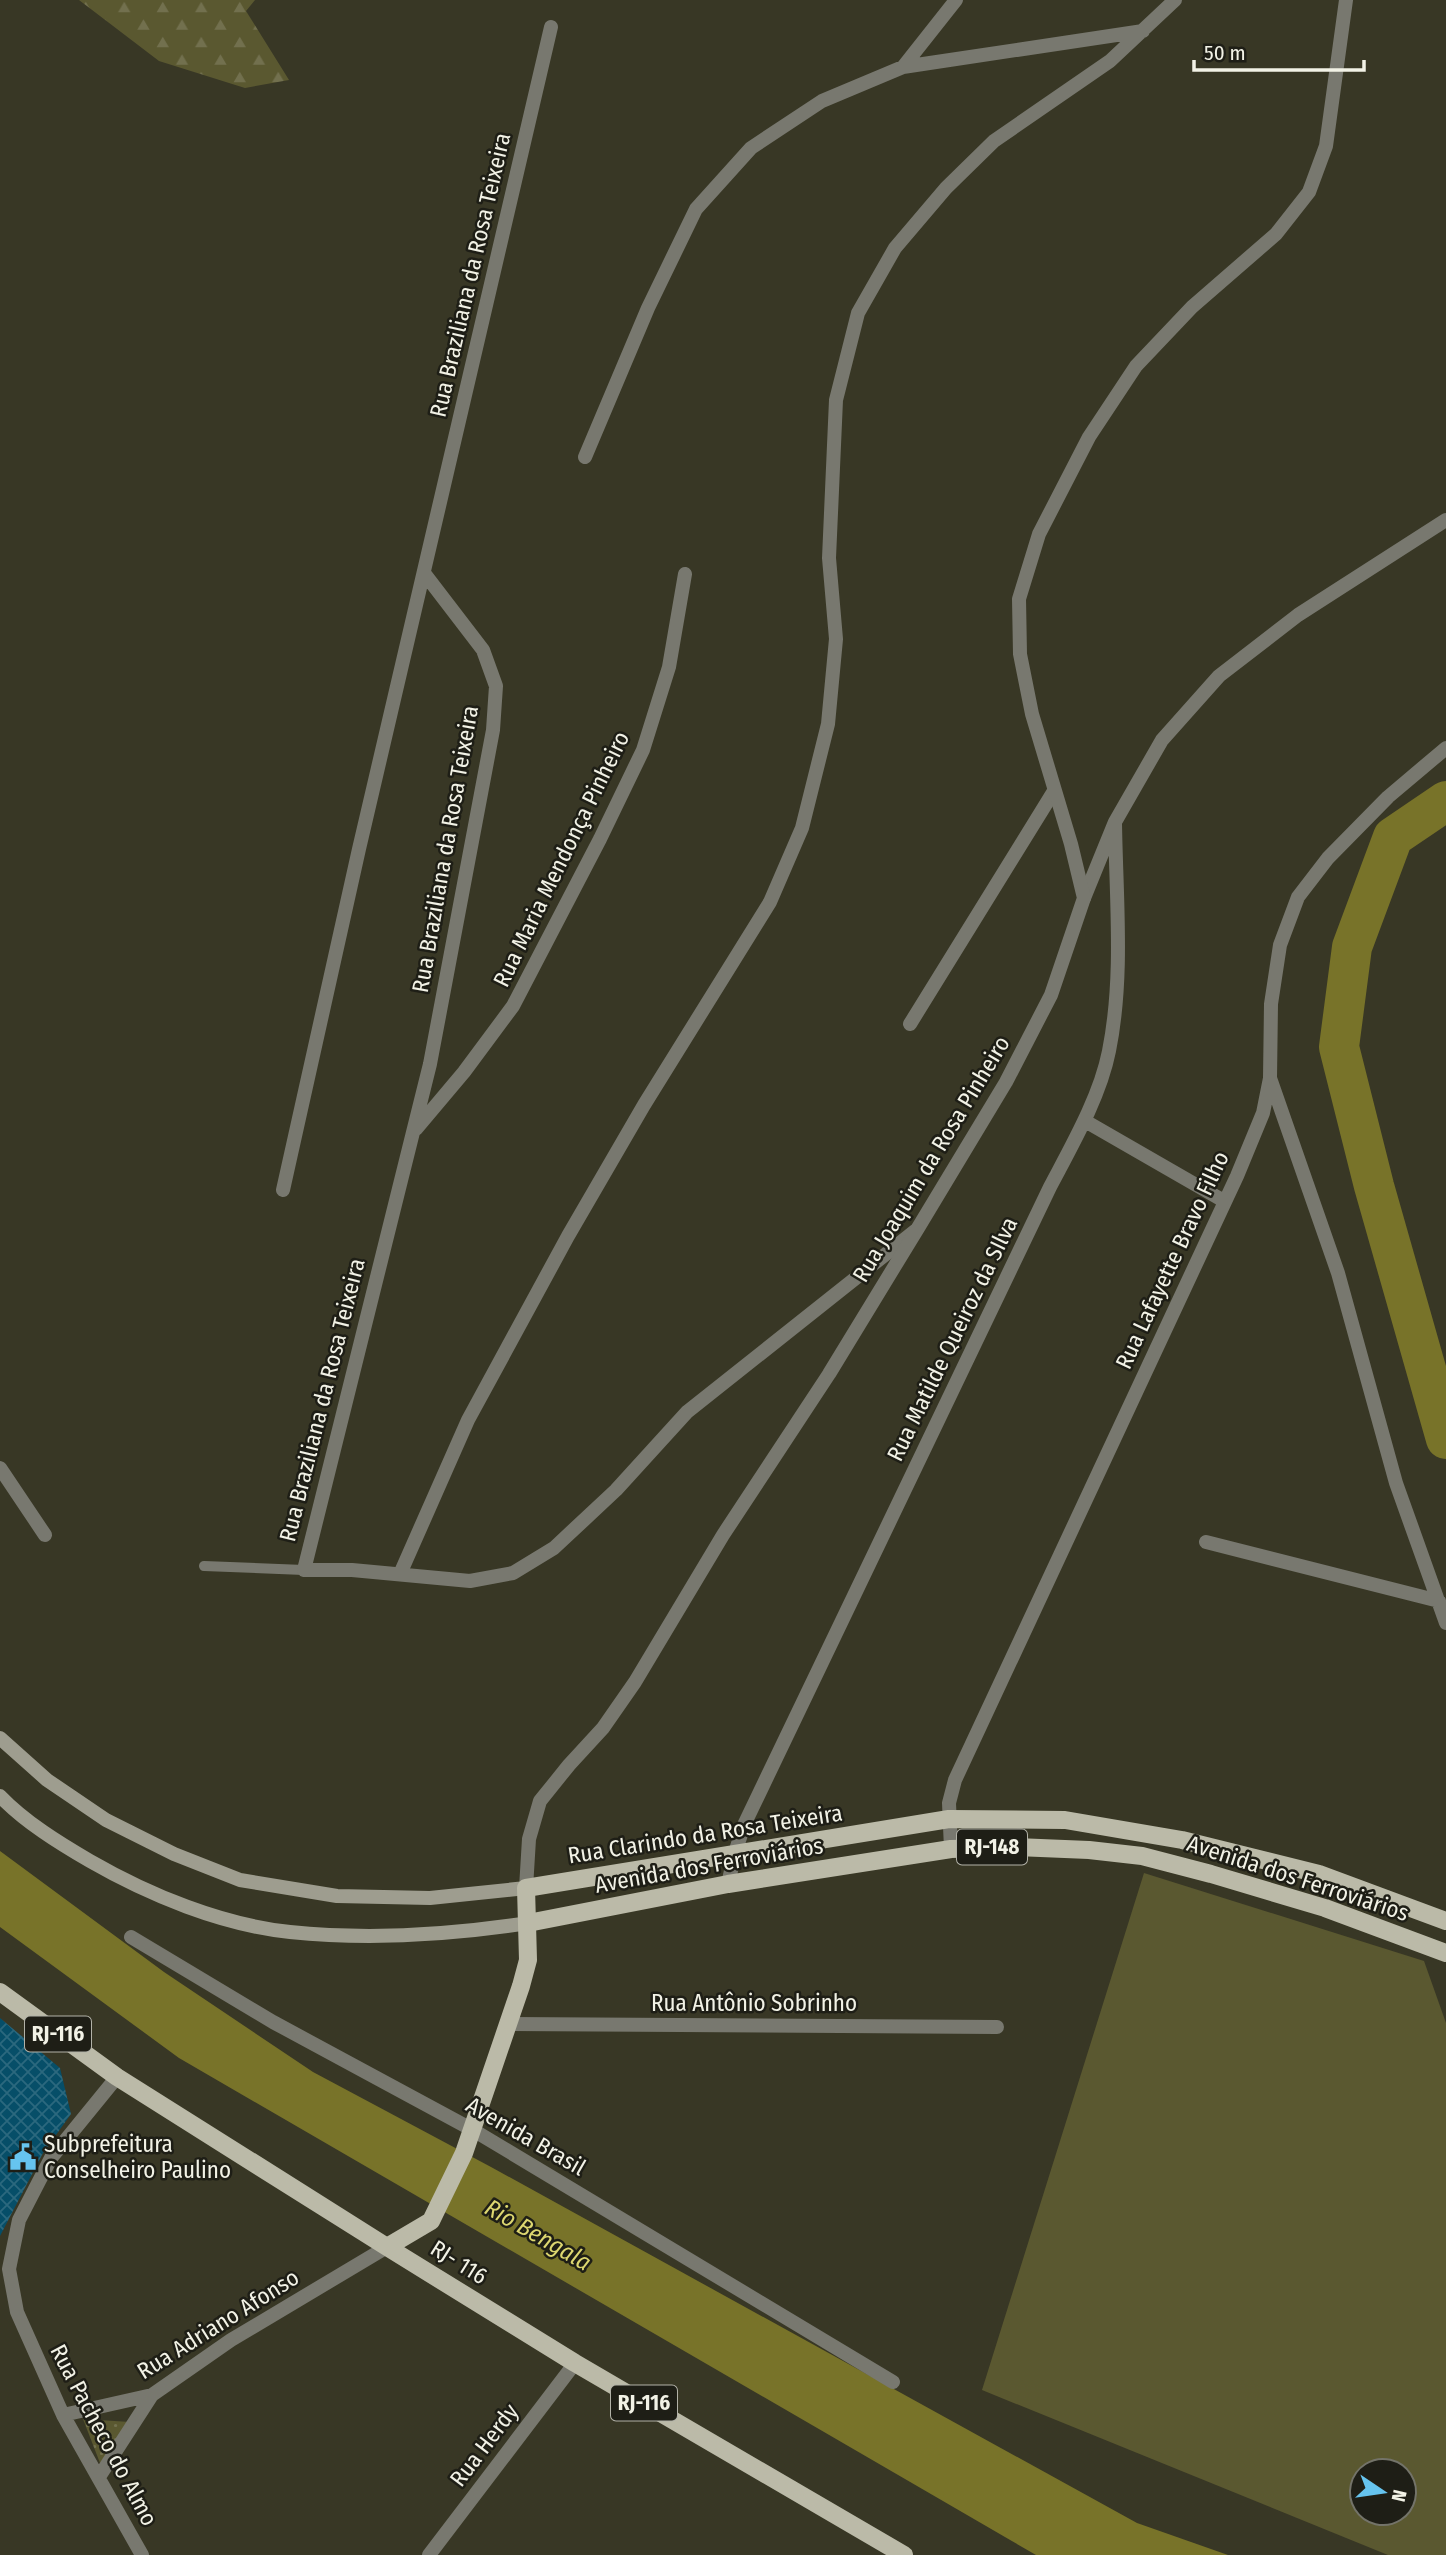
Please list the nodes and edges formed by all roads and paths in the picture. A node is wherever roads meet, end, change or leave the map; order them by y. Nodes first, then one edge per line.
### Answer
1 (956, 0) edge
2 (1175, 0) edge
3 (1346, 0) edge
4 (551, 27) dead end
5 (1144, 31) junction
6 (903, 67) junction
7 (585, 457) dead end
8 (1446, 520) edge
9 (424, 573) junction
10 (685, 574) dead end
11 (1446, 748) edge
12 (1054, 791) junction
13 (1115, 822) junction
14 (1084, 898) junction
15 (910, 1024) dead end
16 (1270, 1079) junction
17 (1085, 1121) junction
18 (413, 1133) junction
19 (283, 1190) dead end
20 (1224, 1201) junction
21 (918, 1228) junction
22 (0, 1468) edge
23 (45, 1535) dead end
24 (1206, 1542) dead end
25 (204, 1566) dead end
26 (304, 1570) junction
27 (400, 1574) junction
28 (1439, 1601) junction
29 (1446, 1623) edge
30 (0, 1738) edge
31 (0, 1796) edge
32 (949, 1819) junction
33 (951, 1849) junction
34 (734, 1853) junction
35 (728, 1884) junction
36 (526, 1888) junction
37 (1446, 1921) edge
38 (528, 1923) junction
39 (131, 1937) dead end
40 (1446, 1954) edge
41 (0, 1992) edge
42 (510, 2024) junction
43 (997, 2027) dead end
44 (117, 2077) junction
45 (473, 2130) junction
46 (387, 2246) junction
47 (575, 2363) junction
48 (893, 2382) dead end
49 (152, 2395) junction
50 (63, 2415) junction
51 (99, 2477) junction
52 (900, 2554) edge
53 (142, 2555) edge
54 (429, 2555) edge

1 - 6 street
2 - 5 street
3 - 12 street
4 - 9 street, Rua Braziliana da Rosa Teixeira
5 - 6 street
5 - 27 street
6 - 7 street
8 - 13 street, Rua Joaquim da Rosa Pinheiro
9 - 18 street, Rua Braziliana da Rosa Teixeira
9 - 19 street, Rua Braziliana da Rosa Teixeira
10 - 18 street, Rua Maria Mendonça Pinheiro
11 - 16 street, Rua Lafayette Bravo Filho
12 - 14 street
12 - 15 street
13 - 14 street, Rua Joaquim da Rosa Pinheiro
13 - 17 street, Rua Matilde Queiroz da SIlva
14 - 21 street, Rua Joaquim da Rosa Pinheiro
16 - 20 street, Rua Lafayette Bravo Filho
16 - 28 street
17 - 20 street
17 - 34 street, Rua Matilde Queiroz da SIlva
18 - 26 street, Rua Braziliana da Rosa Teixeira
20 - 32 street, Rua Lafayette Bravo Filho
21 - 27 street, Rua Braziliana da Rosa Teixeira
21 - 36 street, Rua Joaquim da Rosa Pinheiro
22 - 23 street
24 - 28 street
25 - 26 lane
26 - 27 street, Rua Braziliana da Rosa Teixeira
28 - 29 street
30 - 36 main road, Rua Clarindo da Rosa Teixeira / RJ-148
31 - 38 main road, Avenida dos Ferroviários / RJ-148
32 - 33 street, Rua Lafayette Bravo Filho
32 - 34 main road, Rua Clarindo da Rosa Teixeira / RJ-148
32 - 37 main road, Rua Clarindo da Rosa Teixeira / RJ-148
33 - 35 main road, Avenida dos Ferroviários / RJ-148
33 - 40 main road, Avenida dos Ferroviários / RJ-148
34 - 35 street, Rua Matilde Queiroz da SIlva
34 - 36 main road, Rua Clarindo da Rosa Teixeira / RJ-148
35 - 38 main road, Avenida dos Ferroviários / RJ-148
36 - 38 main road
38 - 42 main road
39 - 45 street, Avenida Brasil
41 - 44 main road, RJ- 116 / RJ-116
42 - 43 street, Rua Antônio Sobrinho
42 - 45 main road
44 - 46 main road, RJ- 116 / RJ-116
44 - 50 street, Rua Pacheco do Almo
45 - 46 main road
45 - 48 street, Avenida Brasil
46 - 47 main road, RJ- 116 / RJ-116
46 - 49 street, Rua Adriano Afonso
47 - 52 main road, RJ- 116 / RJ-116
47 - 54 street, Rua Herdy
49 - 50 street, Rua Adriano Afonso
49 - 51 street
50 - 51 street, Rua Pacheco do Almo
51 - 53 street, Rua Pacheco do Almo

